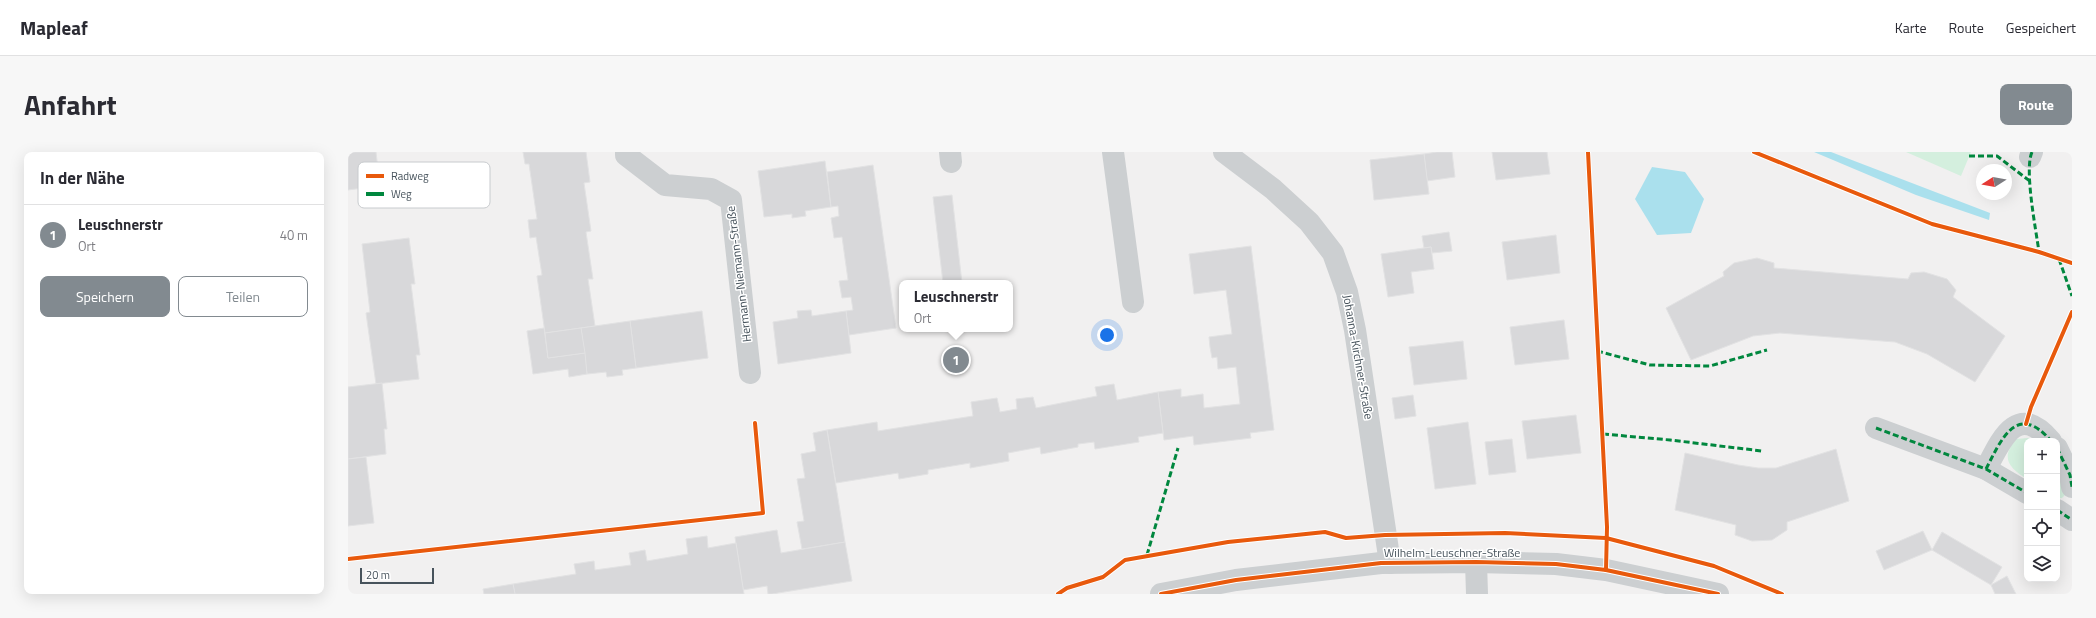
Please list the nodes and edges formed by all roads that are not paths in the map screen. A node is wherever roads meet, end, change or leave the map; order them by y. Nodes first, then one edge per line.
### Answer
1 (626, 152) edge
2 (1114, 152) edge
3 (1224, 152) edge
4 (1133, 302) dead end
5 (750, 373) dead end
6 (1876, 428) dead end
7 (2049, 438) edge
8 (2060, 454) edge
9 (1986, 469) junction
10 (2072, 487) edge
11 (2024, 491) edge
12 (1476, 562) junction
13 (1390, 563) junction
14 (1208, 590) edge
15 (1162, 594) edge
16 (1477, 594) edge
17 (1718, 594) edge

1 - 5 street, Hermann-Niemann-Straße
2 - 4 street
3 - 13 street, Johanna-Kirchner-Straße
6 - 9 street
7 - 9 street
8 - 10 street
9 - 11 street
12 - 13 street, Wilhelm-Leuschner-Straße
12 - 16 street
12 - 17 street, Wilhelm-Leuschner-Straße
13 - 14 street, Wilhelm-Leuschner-Straße
14 - 15 street, Wilhelm-Leuschner-Straße

